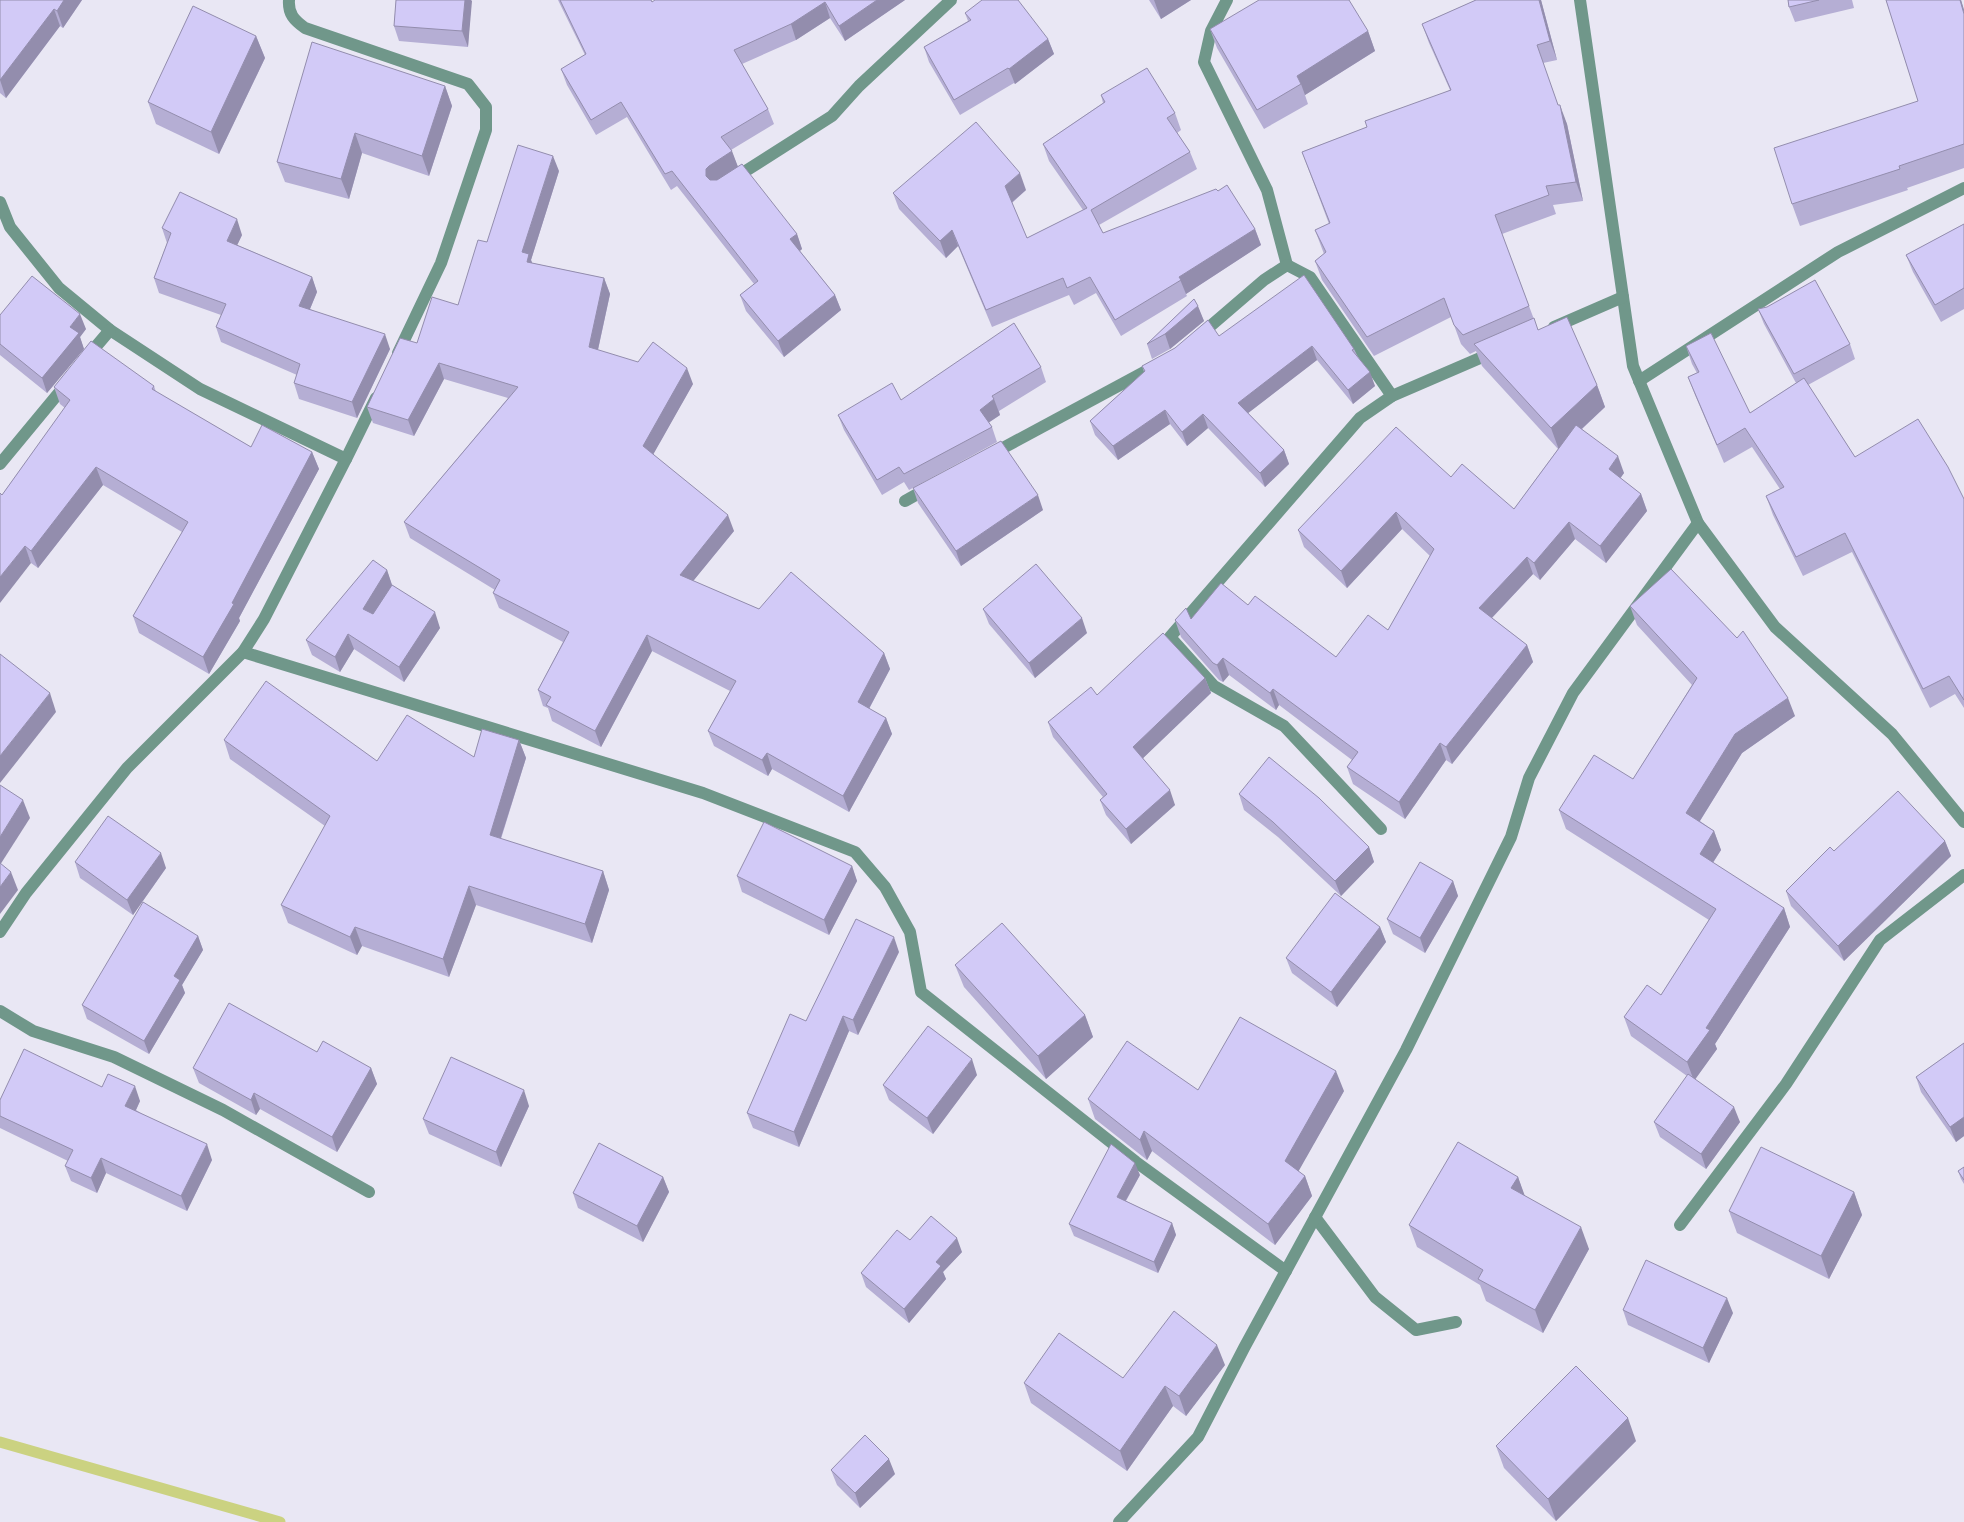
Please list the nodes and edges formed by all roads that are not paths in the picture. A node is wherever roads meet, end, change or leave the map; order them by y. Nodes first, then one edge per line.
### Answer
1 (289, 0) edge
2 (951, 0) edge
3 (1227, 0) edge
4 (1580, 0) edge
5 (718, 188) edge
6 (1964, 188) edge
7 (0, 202) edge
8 (1287, 265) junction
9 (1623, 297) junction
10 (110, 330) junction
11 (1543, 331) edge
12 (1190, 343) edge
13 (1508, 346) edge
14 (1166, 360) edge
15 (391, 366) edge
16 (1639, 381) junction
17 (383, 383) edge
18 (1392, 396) junction
19 (346, 459) junction
20 (975, 463) edge
21 (0, 464) edge
22 (940, 482) edge
23 (905, 501) dead end
24 (1698, 524) junction
25 (243, 652) junction
26 (1964, 822) edge
27 (1381, 829) dead end
28 (1964, 875) edge
29 (0, 932) edge
30 (0, 1011) edge
31 (369, 1192) dead end
32 (1315, 1216) junction
33 (1680, 1225) dead end
34 (1286, 1271) junction
35 (1456, 1322) dead end
36 (1119, 1522) edge

1 - 15 street
2 - 5 street
3 - 8 street
4 - 9 street
6 - 16 street
7 - 10 street
8 - 12 street
8 - 18 street
9 - 11 street
9 - 16 street
10 - 19 street
10 - 21 street
13 - 18 street
14 - 20 street
16 - 24 street
17 - 19 street
18 - 27 street
19 - 25 street
22 - 23 street
24 - 26 street
24 - 32 street
25 - 29 street
25 - 34 street
28 - 33 street
30 - 31 street
32 - 34 street
32 - 35 street
34 - 36 street

